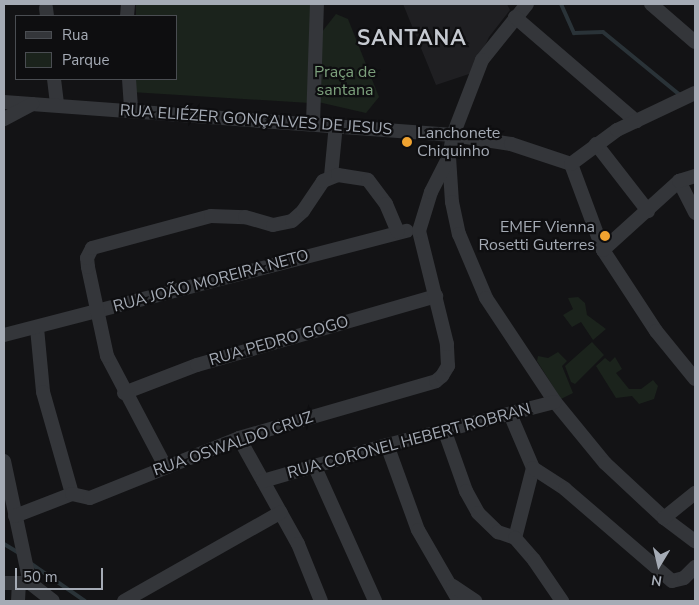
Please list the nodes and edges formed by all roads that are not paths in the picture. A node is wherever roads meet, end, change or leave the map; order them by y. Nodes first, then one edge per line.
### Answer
1 (318, 4) edge
2 (651, 4) edge
3 (520, 8) edge
4 (695, 42) edge
5 (54, 80) edge
6 (129, 80) edge
7 (695, 93) edge
8 (4, 102) edge
9 (33, 104) junction
10 (57, 105) junction
11 (131, 111) junction
12 (4, 119) edge
13 (636, 121) junction
14 (313, 123) junction
15 (336, 124) junction
16 (453, 135) junction
17 (596, 144) junction
18 (449, 157) junction
19 (571, 164) junction
20 (331, 176) junction
21 (695, 176) edge
22 (679, 181) junction
23 (648, 211) junction
24 (695, 213) edge
25 (419, 231) junction
26 (398, 232) junction
27 (603, 250) junction
28 (436, 296) junction
29 (96, 311) junction
30 (37, 328) junction
31 (4, 335) edge
32 (695, 379) edge
33 (124, 393) junction
34 (555, 402) junction
35 (510, 414) junction
36 (445, 432) junction
37 (239, 438) junction
38 (387, 445) junction
39 (4, 461) edge
40 (314, 465) junction
41 (165, 466) junction
42 (533, 468) junction
43 (263, 481) junction
44 (695, 493) edge
45 (72, 494) junction
46 (281, 512) junction
47 (15, 516) junction
48 (664, 518) junction
49 (515, 538) junction
50 (695, 541) edge
51 (695, 567) edge
52 (448, 583) junction
53 (4, 584) edge
54 (25, 584) junction
55 (18, 601) edge
56 (53, 601) edge
57 (124, 601) edge
58 (321, 601) edge
59 (375, 601) edge
60 (459, 601) edge
61 (475, 601) edge
62 (562, 601) edge

1 - 14 street
2 - 4 street
3 - 13 street
3 - 16 street
5 - 10 street
6 - 11 street
7 - 13 street
8 - 9 street, RUA ELIÉZER GONÇALVES DE JESUS
9 - 10 street, RUA ELIÉZER GONÇALVES DE JESUS
9 - 12 street
10 - 11 street, RUA ELIÉZER GONÇALVES DE JESUS
11 - 14 street, RUA ELIÉZER GONÇALVES DE JESUS
13 - 17 street
14 - 15 street, RUA ELIÉZER GONÇALVES DE JESUS
15 - 16 street, RUA ELIÉZER GONÇALVES DE JESUS
15 - 20 street
16 - 18 street
16 - 19 street, RUA ELIÉZER GONÇALVES DE JESUS
17 - 19 street
17 - 23 street
18 - 25 street
18 - 34 street
19 - 27 street
20 - 26 street
20 - 29 street
21 - 22 street
22 - 23 street
22 - 24 street
23 - 27 street
25 - 26 street, RUA JOÃO MOREIRA NETO
25 - 28 street
26 - 29 street, RUA JOÃO MOREIRA NETO
27 - 32 street
28 - 33 street, RUA PEDRO GOGO
28 - 37 street, RUA OSWALDO CRUZ
29 - 30 street, RUA JOÃO MOREIRA NETO
29 - 33 street
30 - 31 street, RUA JOÃO MOREIRA NETO
30 - 45 street
33 - 41 street
34 - 35 street, RUA CORONEL HEBERT ROBRAN
34 - 48 street
35 - 36 street, RUA CORONEL HEBERT ROBRAN
35 - 42 street
36 - 38 street, RUA CORONEL HEBERT ROBRAN
36 - 49 street
37 - 41 street, RUA OSWALDO CRUZ
37 - 43 street
38 - 40 street, RUA CORONEL HEBERT ROBRAN
38 - 52 street
39 - 47 street
40 - 43 street, RUA CORONEL HEBERT ROBRAN
40 - 59 street
41 - 45 street, RUA OSWALDO CRUZ
42 - 49 street
42 - 51 street
43 - 46 street
44 - 48 street
45 - 47 street, RUA OSWALDO CRUZ
46 - 57 street
46 - 58 street
47 - 54 street
48 - 50 street
49 - 62 street
52 - 60 street
52 - 61 street
53 - 54 street
54 - 55 street
54 - 56 street

